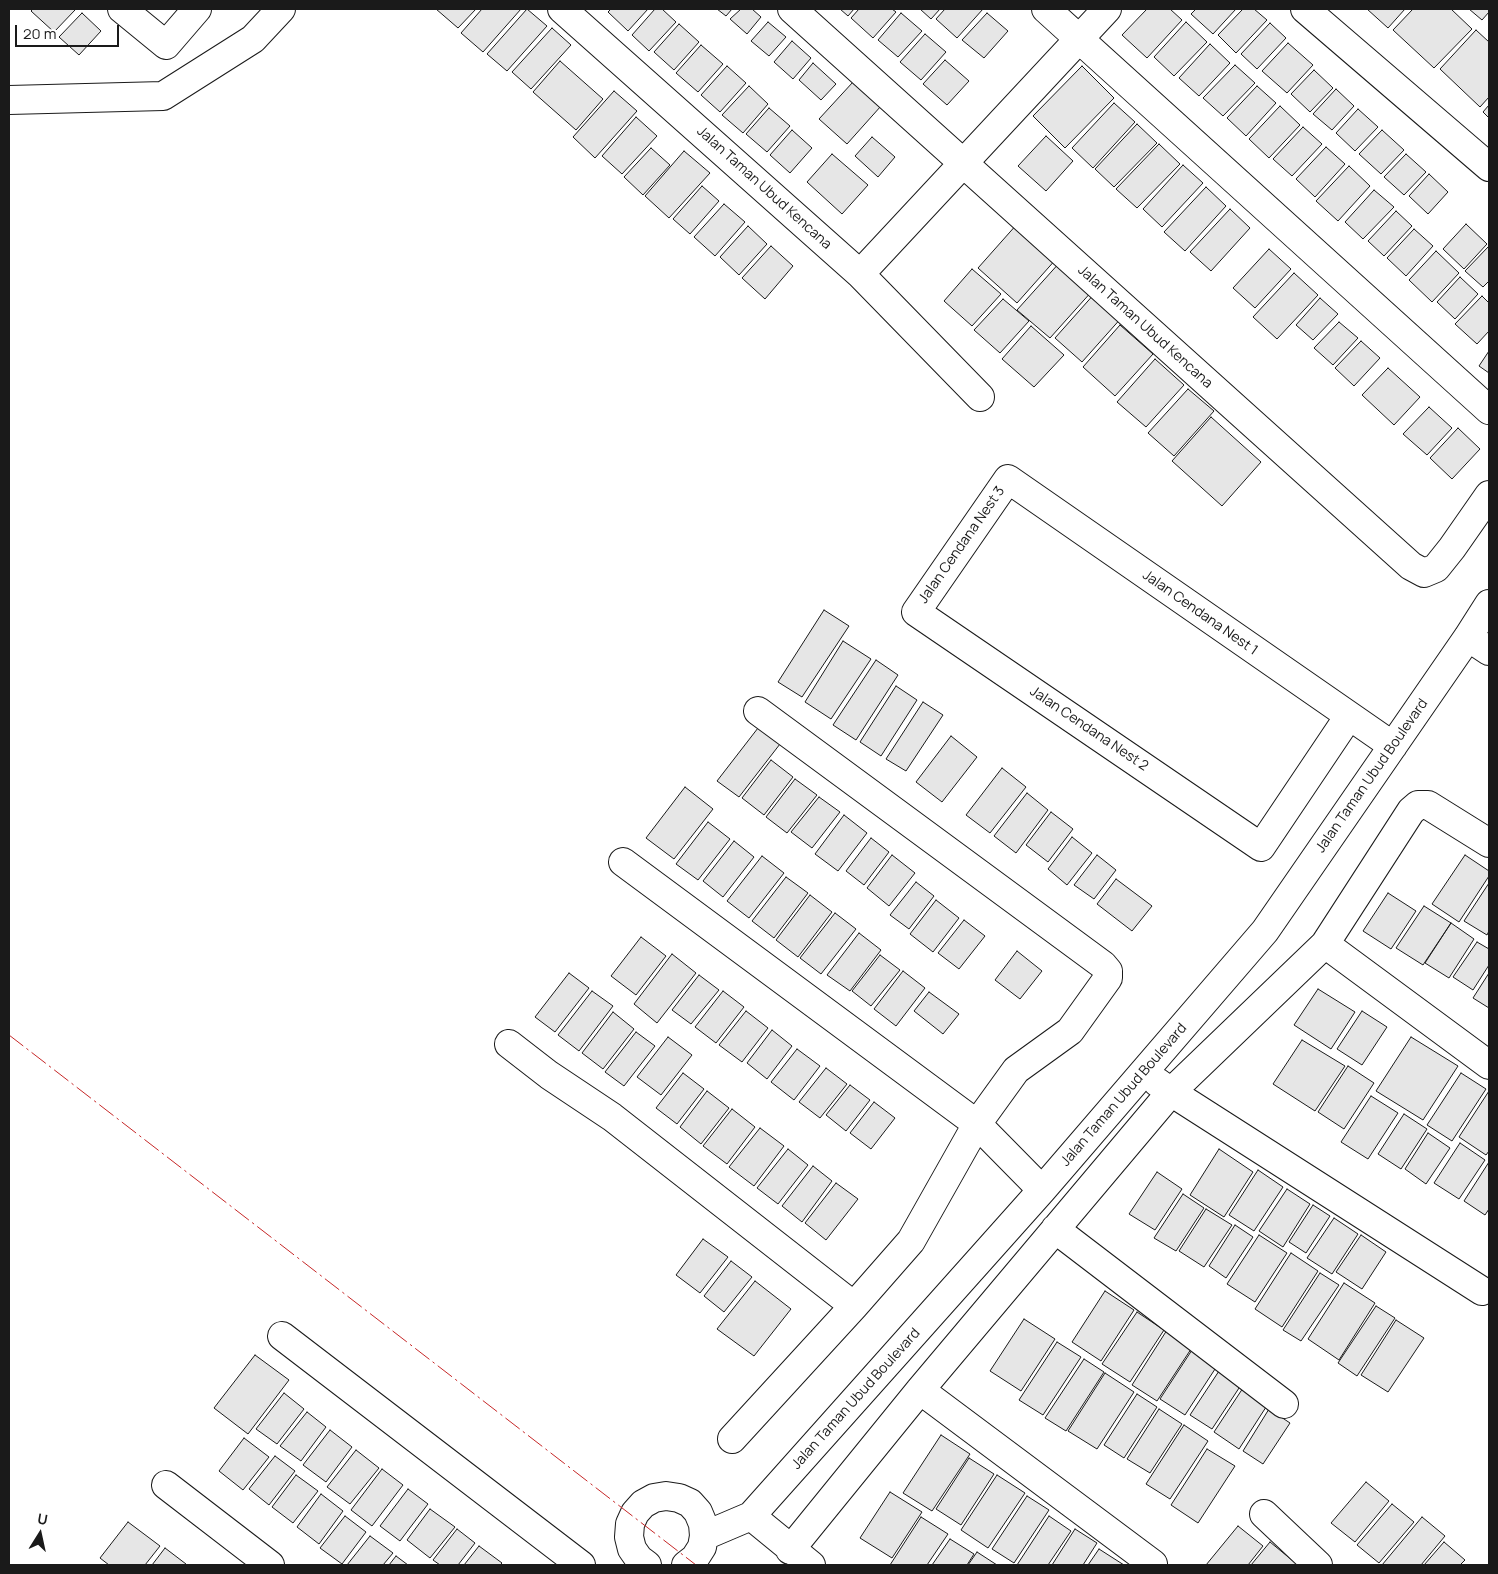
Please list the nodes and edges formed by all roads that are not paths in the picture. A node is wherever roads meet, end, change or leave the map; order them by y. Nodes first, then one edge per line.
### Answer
1 (122, 9) edge
2 (197, 9) edge
3 (281, 9) edge
4 (562, 9) edge
5 (792, 9) edge
6 (1046, 9) edge
7 (1106, 9) edge
8 (1305, 9) edge
9 (1079, 40) junction
10 (9, 100) edge
11 (962, 163) junction
12 (1489, 167) edge
13 (860, 274) junction
14 (980, 397) dead end
15 (1489, 410) edge
16 (1008, 479) joint
17 (1489, 495) edge
18 (1489, 604) edge
19 (916, 612) joint
20 (1478, 644) edge
21 (758, 711) dead end
22 (1349, 716) junction
23 (1393, 746) junction
24 (1489, 843) edge
25 (624, 862) dead end
26 (1324, 944) junction
27 (510, 1044) dead end
28 (1489, 1065) edge
29 (1144, 1071) junction
30 (1171, 1092) junction
31 (977, 1124) junction
32 (1042, 1190) junction
33 (1055, 1229) junction
34 (1482, 1291) dead end
35 (854, 1306) junction
36 (282, 1336) dead end
37 (920, 1390) junction
38 (1284, 1404) dead end
39 (732, 1439) dead end
40 (166, 1484) dead end
41 (1264, 1514) dead end
42 (751, 1516) junction
43 (704, 1536) junction
44 (801, 1557) edge
45 (640, 1563) edge
46 (1153, 1564) dead end
47 (270, 1565) edge
48 (581, 1565) edge
49 (686, 1565) edge
50 (1318, 1565) edge

1 - 2 street
3 - 10 street
4 - 13 street, Jalan Taman Ubud Kencana
5 - 11 street, Jalan Taman Ubud Kencana
6 - 9 street
7 - 9 street
8 - 12 street
9 - 11 street
9 - 15 street
11 - 13 street
11 - 17 street, Jalan Taman Ubud Kencana
13 - 14 street, Jalan Taman Ubud Kencana
16 - 19 street, Jalan Cendana Nest 3
16 - 22 street, Jalan Cendana Nest 1
18 - 20 street, Jalan Taman Ubud Boulevard
19 - 22 street, Jalan Cendana Nest 2
20 - 23 street, Jalan Taman Ubud Boulevard
21 - 31 street
22 - 23 street, Jalan Cendana Nest 1
23 - 29 street, Jalan Taman Ubud Boulevard
24 - 26 street
25 - 31 street
26 - 28 street
26 - 30 street
27 - 35 street
29 - 30 street
29 - 32 street, Jalan Taman Ubud Boulevard
30 - 33 street
30 - 34 street
31 - 32 street
31 - 35 street
32 - 42 street, Jalan Taman Ubud Boulevard
33 - 37 street
33 - 38 street
35 - 39 street
36 - 48 street
37 - 44 street
37 - 46 street
40 - 47 street
41 - 50 street
42 - 43 street, Jalan Taman Ubud Boulevard
42 - 44 street
43 - 45 street
43 - 49 street

